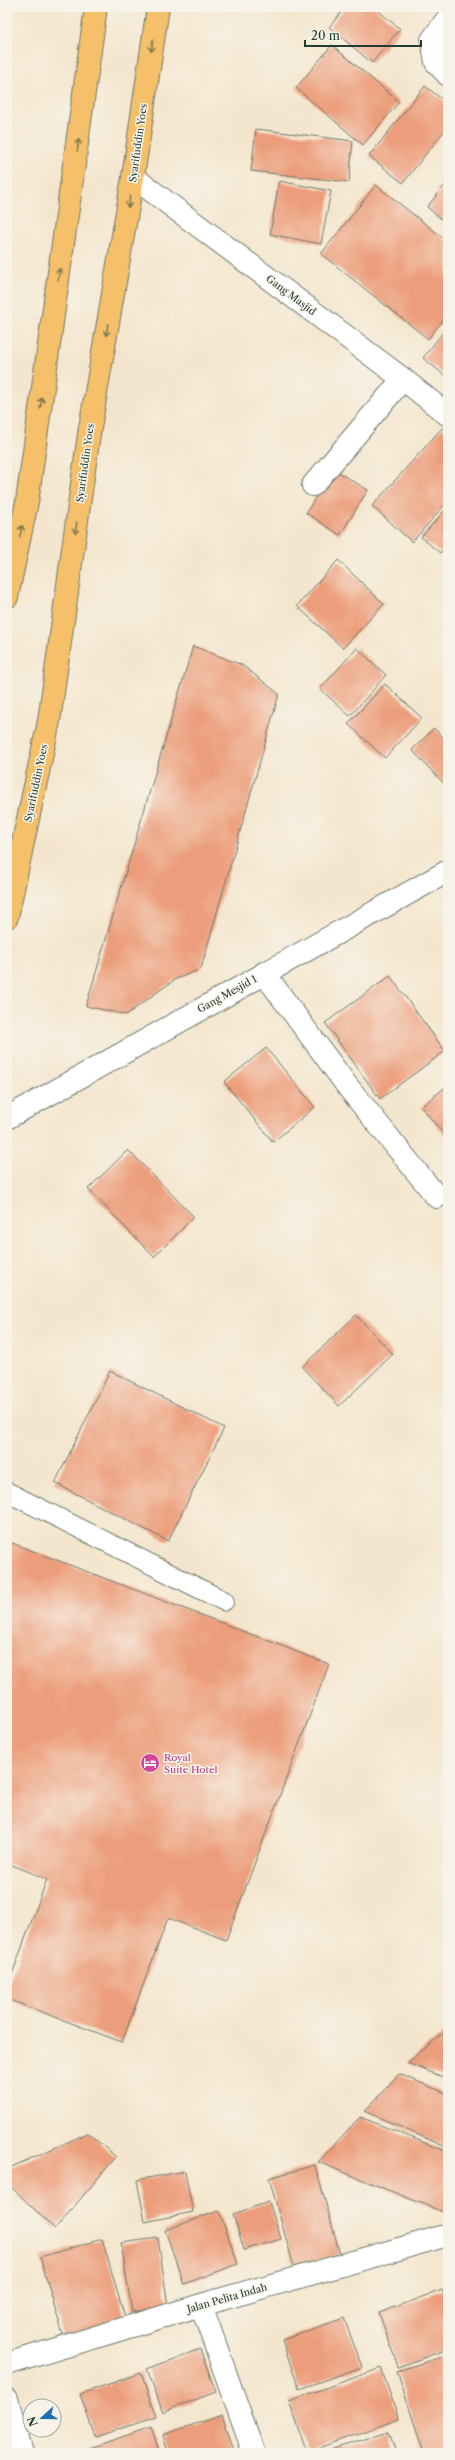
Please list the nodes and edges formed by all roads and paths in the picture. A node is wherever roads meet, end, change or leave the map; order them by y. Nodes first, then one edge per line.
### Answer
1 (96, 7) edge
2 (158, 7) edge
3 (448, 18) edge
4 (448, 75) edge
5 (133, 177) junction
6 (403, 379) junction
7 (448, 415) edge
8 (313, 485) dead end
9 (7, 597) edge
10 (448, 871) edge
11 (7, 917) edge
12 (264, 973) junction
13 (7, 1118) edge
14 (436, 1197) dead end
15 (7, 1492) edge
16 (224, 1601) dead end
17 (448, 2235) edge
18 (201, 2305) junction
19 (7, 2364) edge
20 (7, 2399) edge
21 (22, 2453) edge
22 (254, 2453) edge

9 -> 1 highway
2 -> 5 highway, Syarifuddin Yoes
3 - 4 street
5 - 6 street, Gang Masjid
5 -> 11 highway, Syarifuddin Yoes
6 - 7 street, Gang Masjid
6 - 8 street
10 - 12 street, Gang Mesjid 1
12 - 13 street, Gang Mesjid 1
12 - 14 street
15 - 16 lane
17 - 18 street, Jalan Pelita Indah
18 - 19 street, Jalan Pelita Indah
18 - 22 street
20 - 21 street

